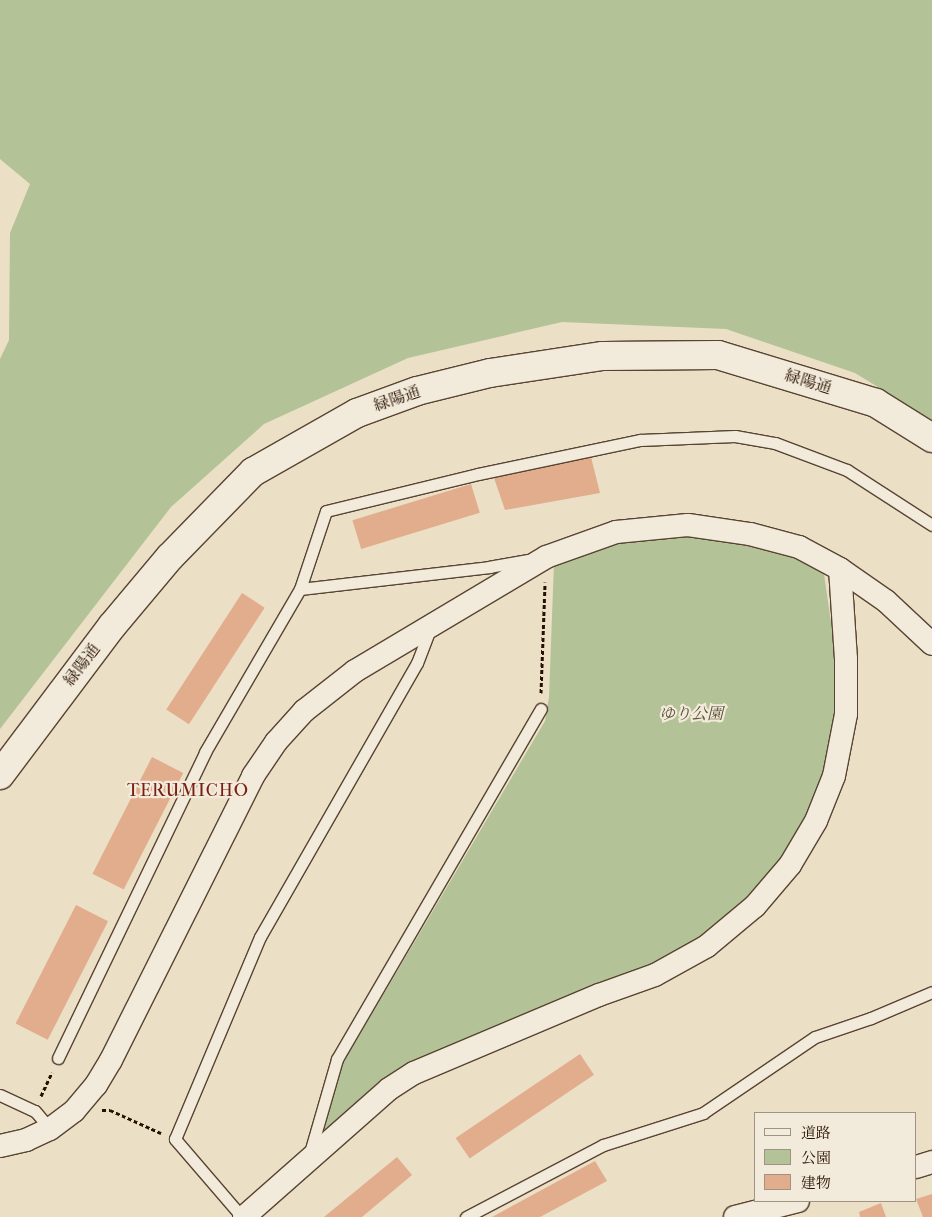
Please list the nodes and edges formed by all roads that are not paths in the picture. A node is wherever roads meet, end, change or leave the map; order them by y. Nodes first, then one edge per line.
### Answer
1 (932, 438) edge
2 (932, 525) edge
3 (546, 557) junction
4 (840, 569) junction
5 (300, 589) junction
6 (431, 625) junction
7 (932, 644) edge
8 (541, 709) road end
9 (0, 775) edge
10 (932, 992) edge
11 (58, 1058) road end
12 (0, 1095) edge
13 (50, 1129) junction
14 (0, 1146) edge
15 (308, 1160) junction
16 (932, 1162) edge
17 (917, 1167) edge
18 (795, 1202) edge
19 (764, 1214) edge
20 (243, 1217) edge
21 (466, 1217) edge
22 (735, 1217) edge

1 - 9 street, 緑陽通
2 - 5 lane
3 - 4 street
3 - 5 lane
3 - 6 street
4 - 7 street
4 - 15 street
5 - 11 lane
6 - 13 street
6 - 20 lane
8 - 15 lane
10 - 21 lane
12 - 13 lane
13 - 14 street
15 - 20 street
16 - 17 street
18 - 19 street
19 - 22 street

